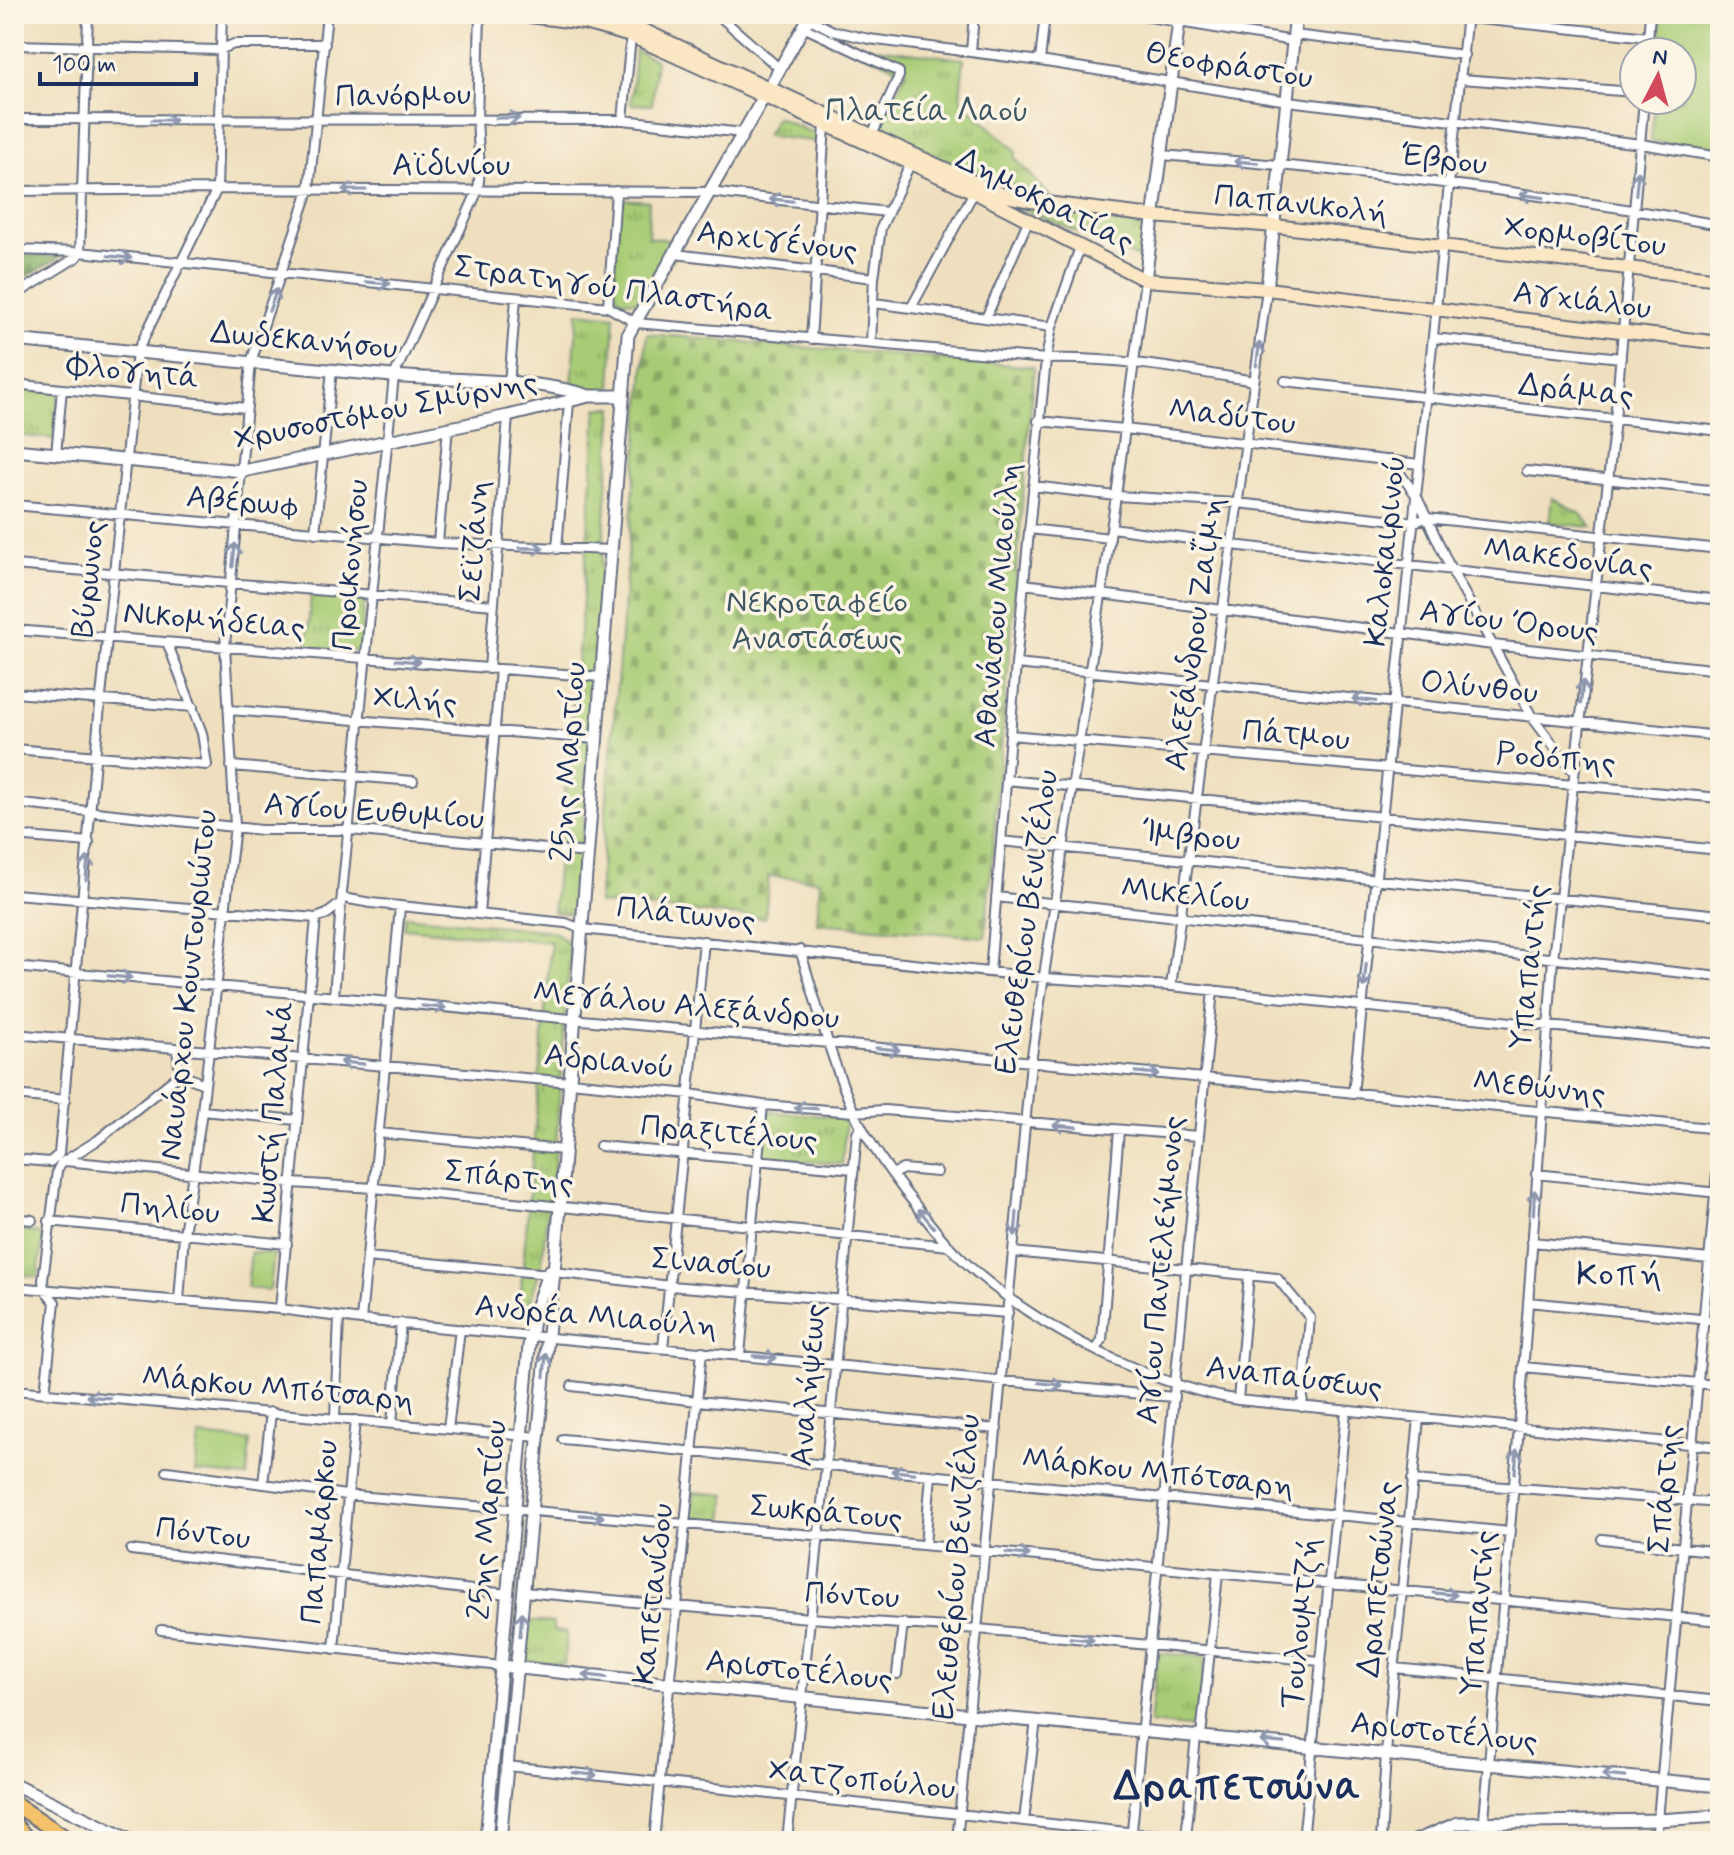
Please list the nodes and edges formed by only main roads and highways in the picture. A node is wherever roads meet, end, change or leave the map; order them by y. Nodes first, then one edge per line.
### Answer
1 (514, 14) edge
2 (600, 14) edge
3 (767, 92) junction
4 (1153, 216) joint
5 (1444, 247) joint
6 (1720, 279) edge
7 (1438, 310) joint
8 (1720, 343) edge
9 (20, 1808) edge
10 (14, 1824) edge
11 (29, 1841) edge
12 (70, 1841) edge

1 - 3 main road, Δημοκρατίας
2 - 3 main road, Δημοκρατίας
3 - 4 main road, Δημοκρατίας
3 - 7 main road, Δημοκρατίας
4 - 5 main road, Παπανικολή
5 - 6 main road, Χορμοβίτου
7 - 8 main road, Αγχιάλου
9 - 12 main road
10 - 11 main road

